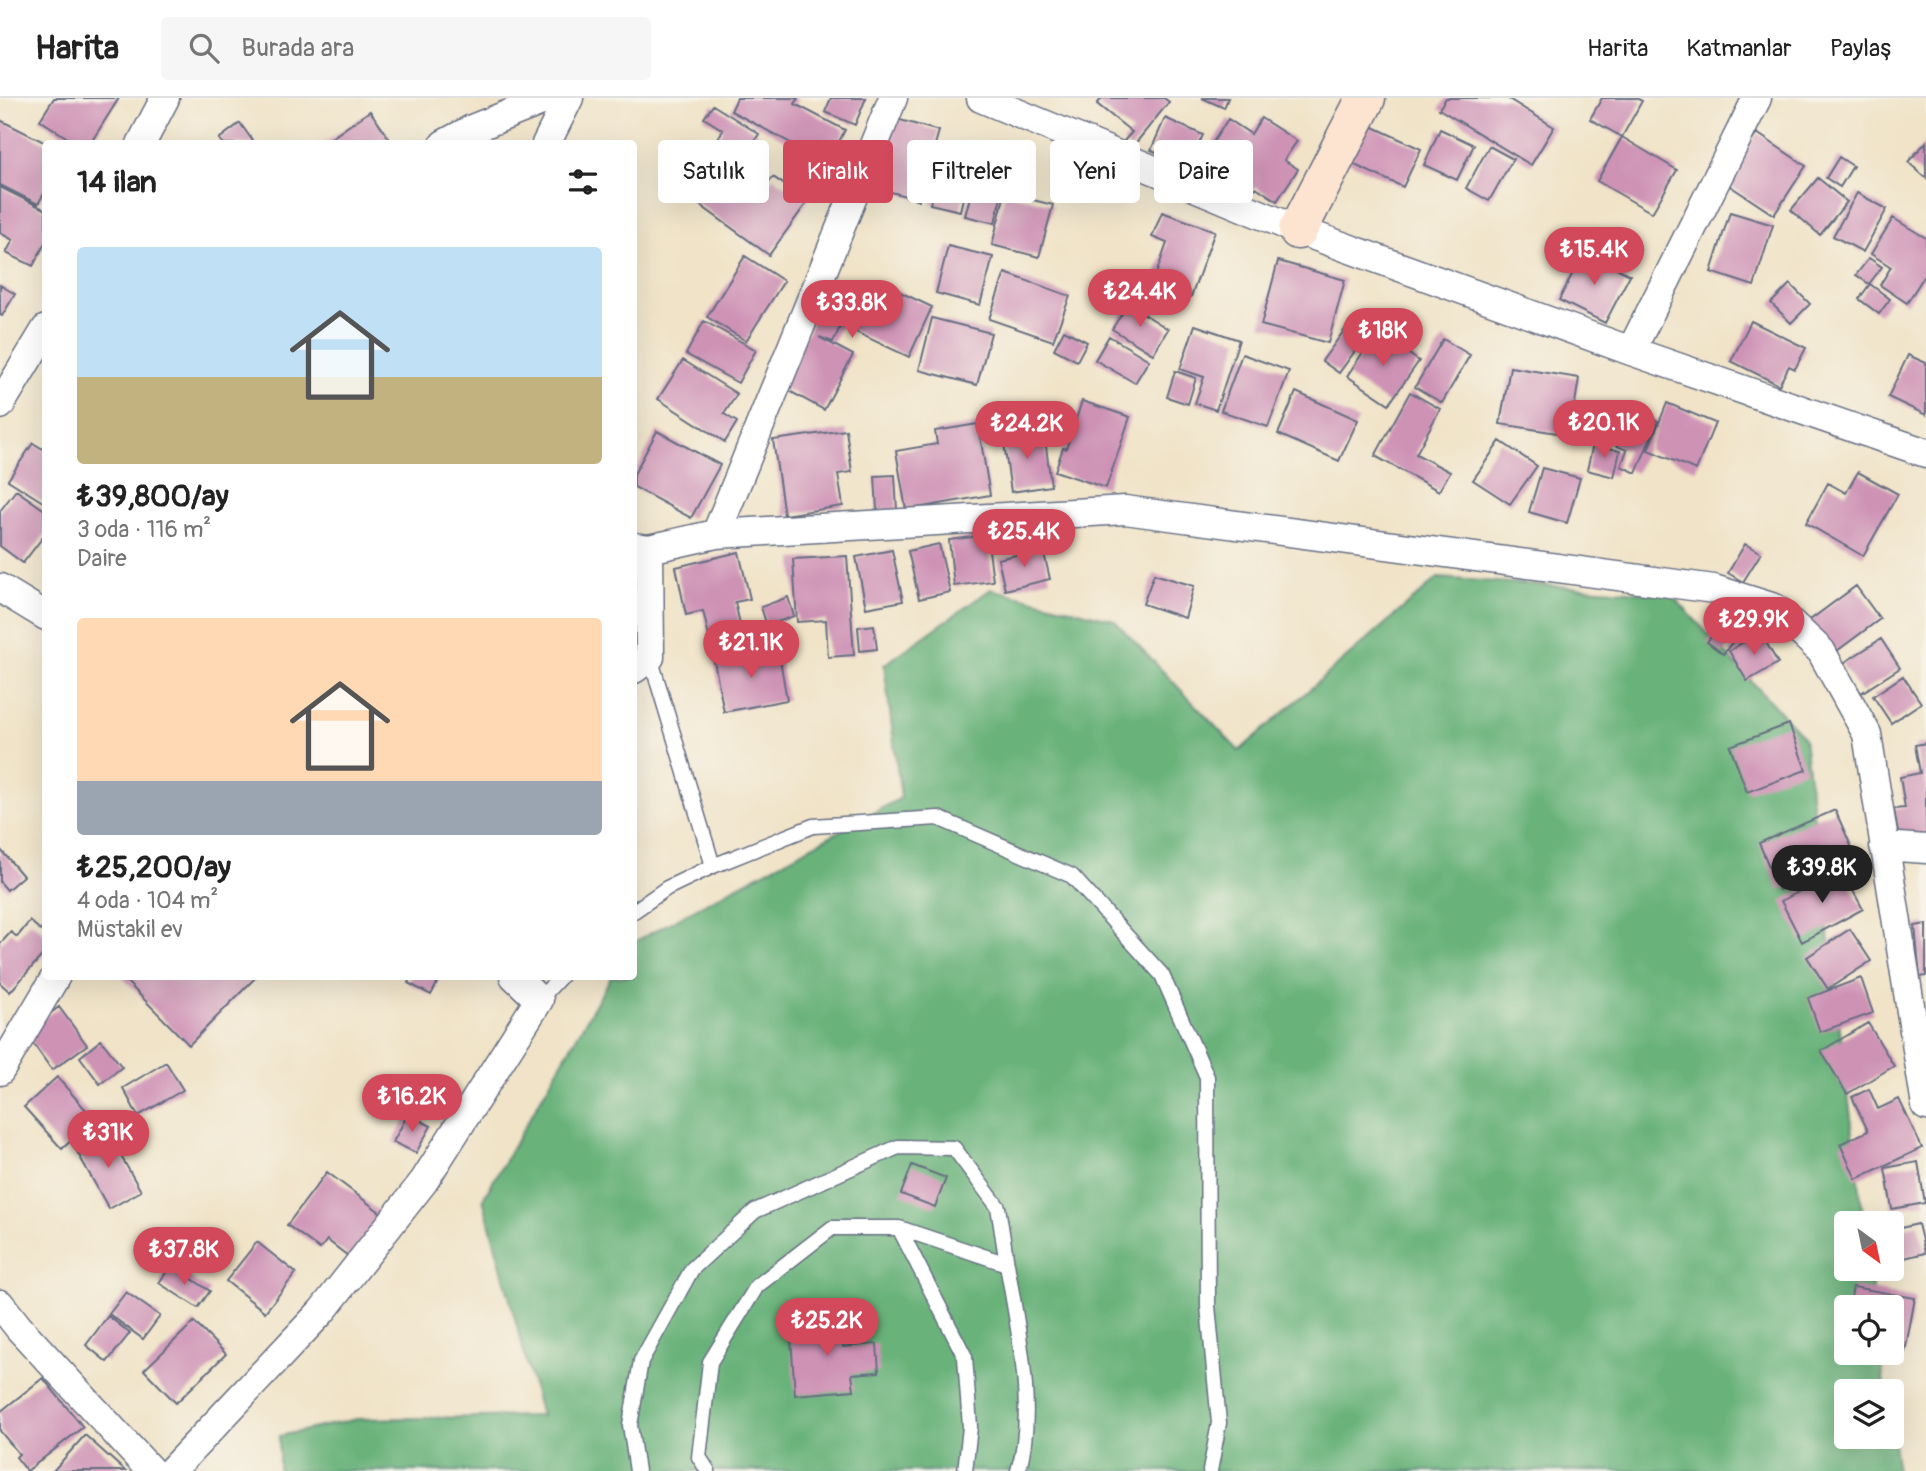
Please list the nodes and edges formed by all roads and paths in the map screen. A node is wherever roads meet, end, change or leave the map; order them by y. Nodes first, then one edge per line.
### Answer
1 (165, 98) edge
2 (549, 98) edge
3 (569, 98) edge
4 (893, 98) edge
5 (981, 98) edge
6 (1366, 98) edge
7 (1757, 98) edge
8 (143, 140) edge
9 (451, 140) edge
10 (548, 140) edge
11 (1298, 230) junction
12 (42, 342) edge
13 (1631, 351) junction
14 (0, 405) edge
15 (1926, 453) edge
16 (716, 534) junction
17 (641, 548) edge
18 (0, 588) edge
19 (42, 614) edge
20 (642, 663) edge
21 (1884, 846) junction
22 (1926, 849) edge
23 (713, 866) junction
24 (637, 909) edge
25 (54, 980) edge
26 (518, 980) edge
27 (557, 980) edge
28 (539, 1000) junction
29 (0, 1071) edge
30 (1926, 1106) edge
31 (899, 1228) junction
32 (1007, 1264) junction
33 (0, 1304) edge
34 (151, 1471) edge
35 (171, 1471) edge
36 (637, 1471) edge
37 (708, 1471) edge
38 (965, 1471) edge
39 (1018, 1471) edge
40 (1210, 1471) edge

1 - 8 street
2 - 9 street
3 - 10 street
4 - 16 street
5 - 11 street
6 - 11 street
7 - 13 street
11 - 13 street
12 - 14 street
13 - 15 street
16 - 17 street
16 - 21 street
17 - 20 street
18 - 19 street
20 - 23 lane
21 - 22 street
21 - 30 street
23 - 24 lane
23 - 40 lane
25 - 29 street
26 - 28 street
27 - 28 lane
28 - 35 street
31 - 32 lane
31 - 37 lane
31 - 38 lane
32 - 36 lane
32 - 39 lane
33 - 34 street

